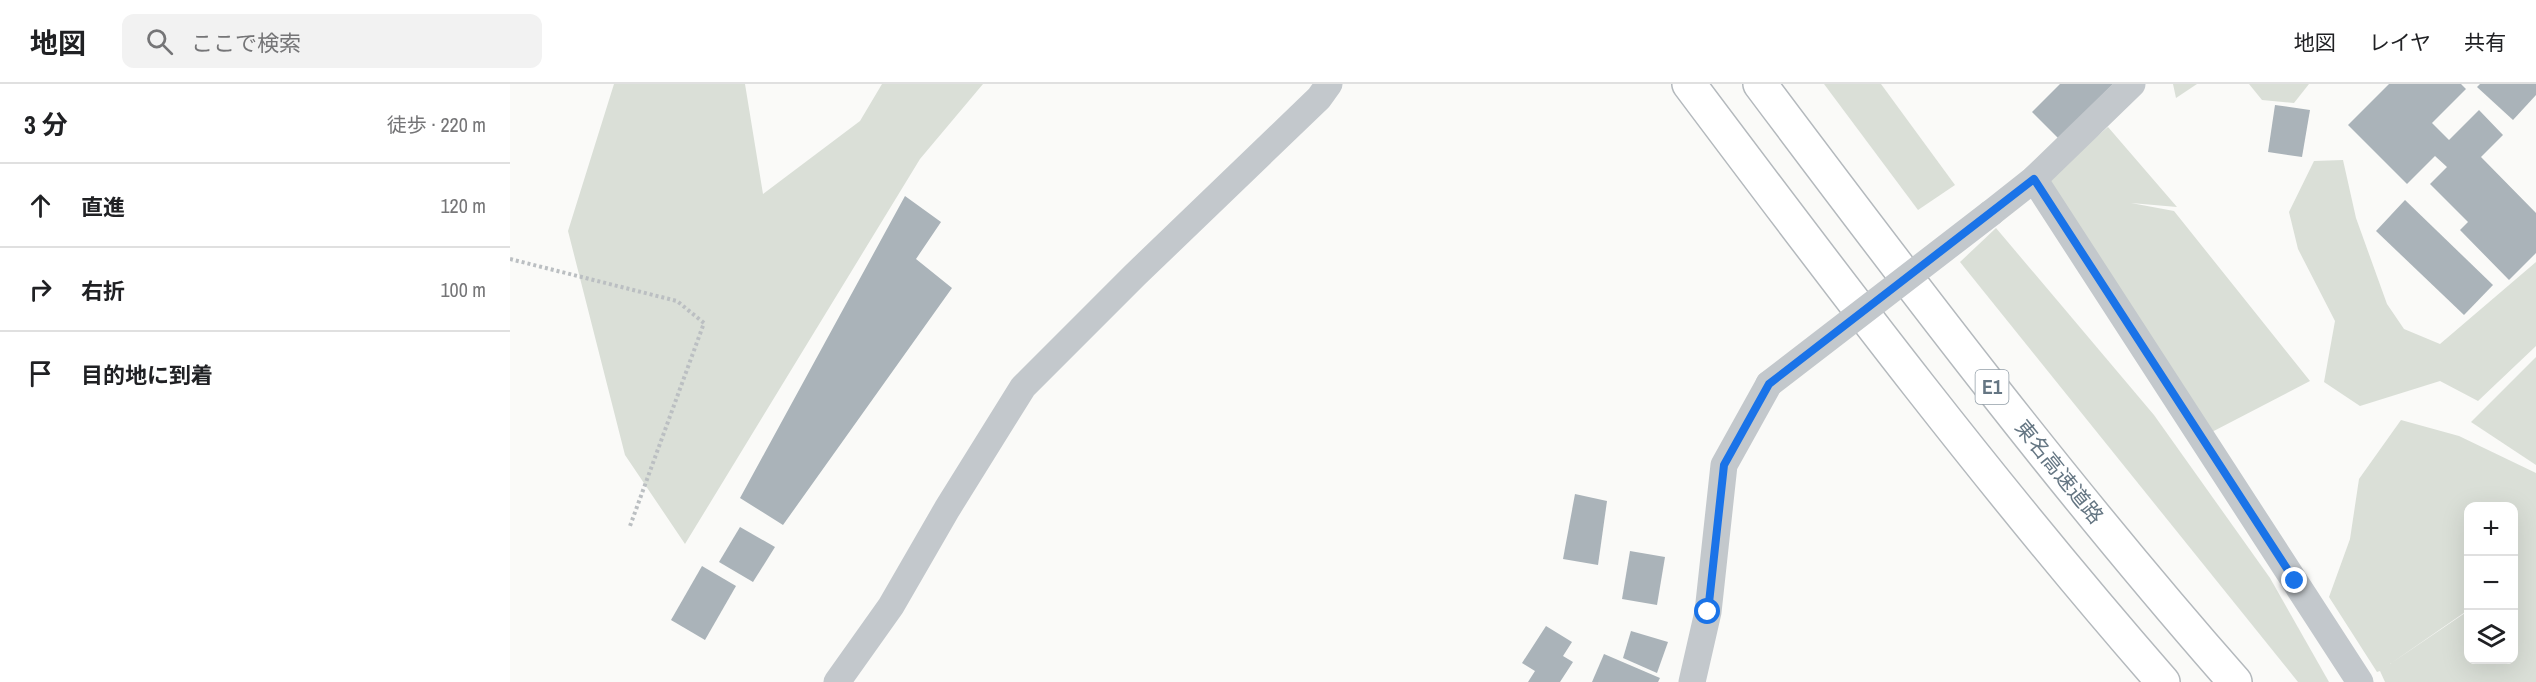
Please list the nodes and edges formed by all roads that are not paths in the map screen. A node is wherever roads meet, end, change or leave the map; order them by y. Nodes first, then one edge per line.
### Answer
1 (1329, 84) edge
2 (1689, 84) edge
3 (1760, 84) edge
4 (2132, 84) edge
5 (2034, 179) junction
6 (837, 682) edge
7 (1692, 682) edge
8 (2163, 682) edge
9 (2235, 682) edge
10 (2360, 682) edge

1 - 6 street
2 - 8 highway
3 - 9 highway, 東名高速道路 / E1
4 - 5 street
5 - 7 street, bridge
5 - 10 street

